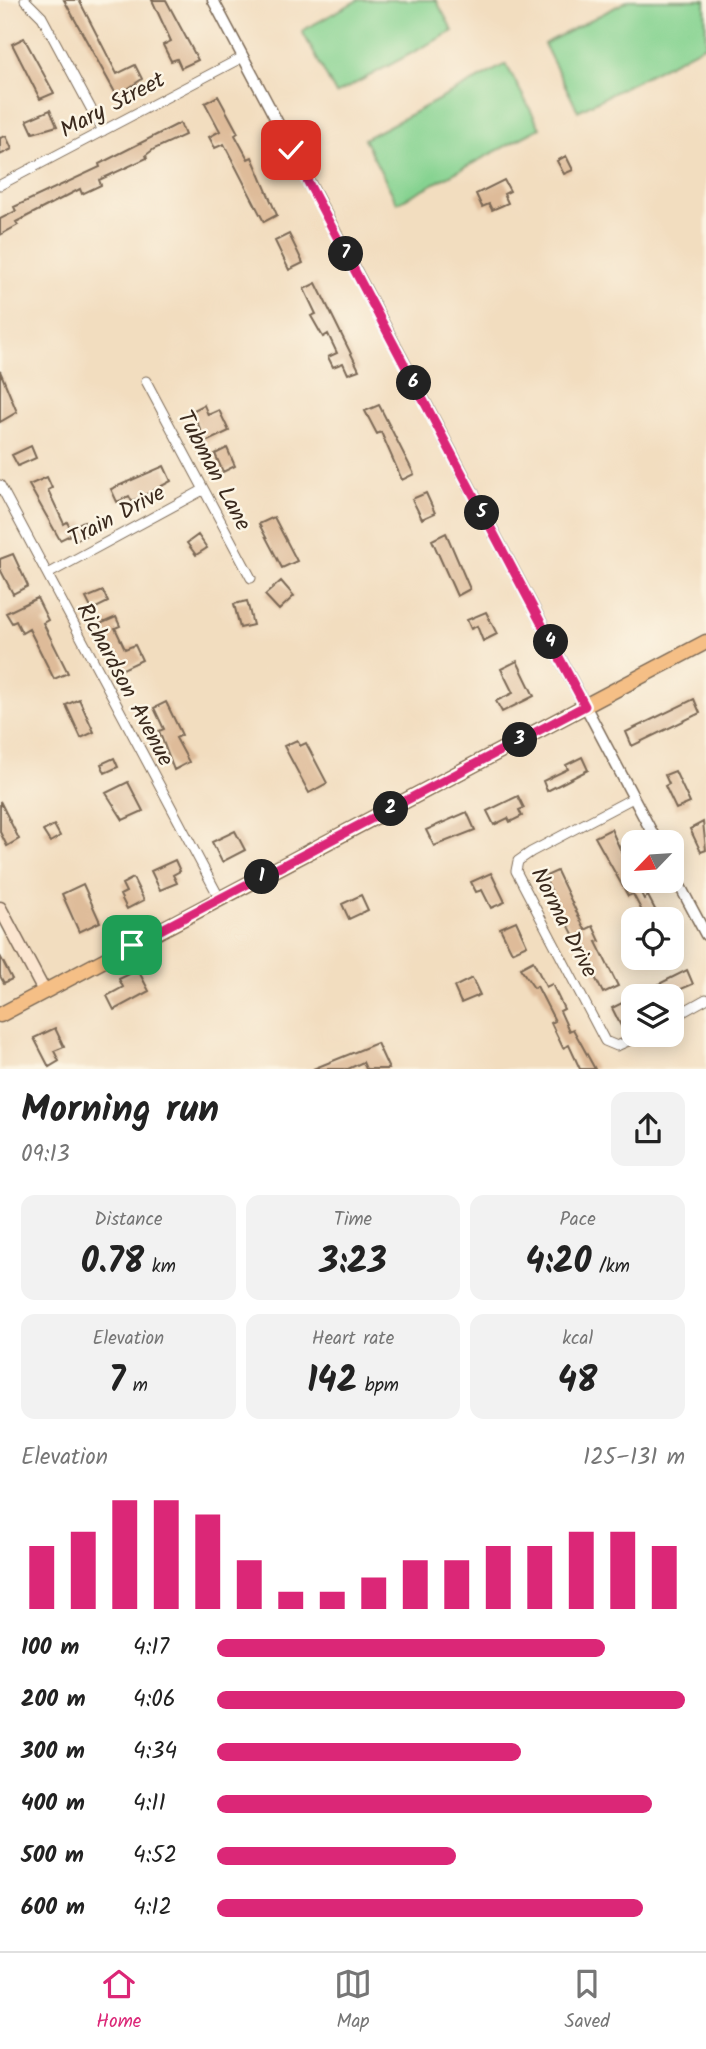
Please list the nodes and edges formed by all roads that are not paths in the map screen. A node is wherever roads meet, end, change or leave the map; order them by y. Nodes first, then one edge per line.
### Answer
1 (25, 0) edge
2 (213, 0) edge
3 (243, 57) junction
4 (103, 131) junction
5 (0, 185) edge
6 (146, 381) dead end
7 (0, 485) edge
8 (203, 490) junction
9 (48, 574) junction
10 (251, 578) dead end
11 (706, 642) edge
12 (585, 706) junction
13 (633, 798) junction
14 (650, 830) edge
15 (684, 893) edge
16 (220, 898) junction
17 (0, 908) edge
18 (706, 935) edge
19 (44, 991) junction
20 (706, 999) edge
21 (684, 1011) edge
22 (0, 1015) edge
23 (621, 1044) edge

1 - 4 street
2 - 3 street
3 - 4 street, Mary Street
3 - 12 street
4 - 5 street, Mary Street
6 - 8 street, Tubman Lane
7 - 9 street, Richardson Avenue
8 - 9 street, Train Drive
8 - 10 street, Tubman Lane
9 - 16 street, Richardson Avenue
11 - 12 main road
12 - 13 street
12 - 16 main road
13 - 14 street
13 - 23 street, Norma Drive
15 - 18 street
16 - 19 main road
17 - 19 main road
19 - 22 main road
20 - 21 street

